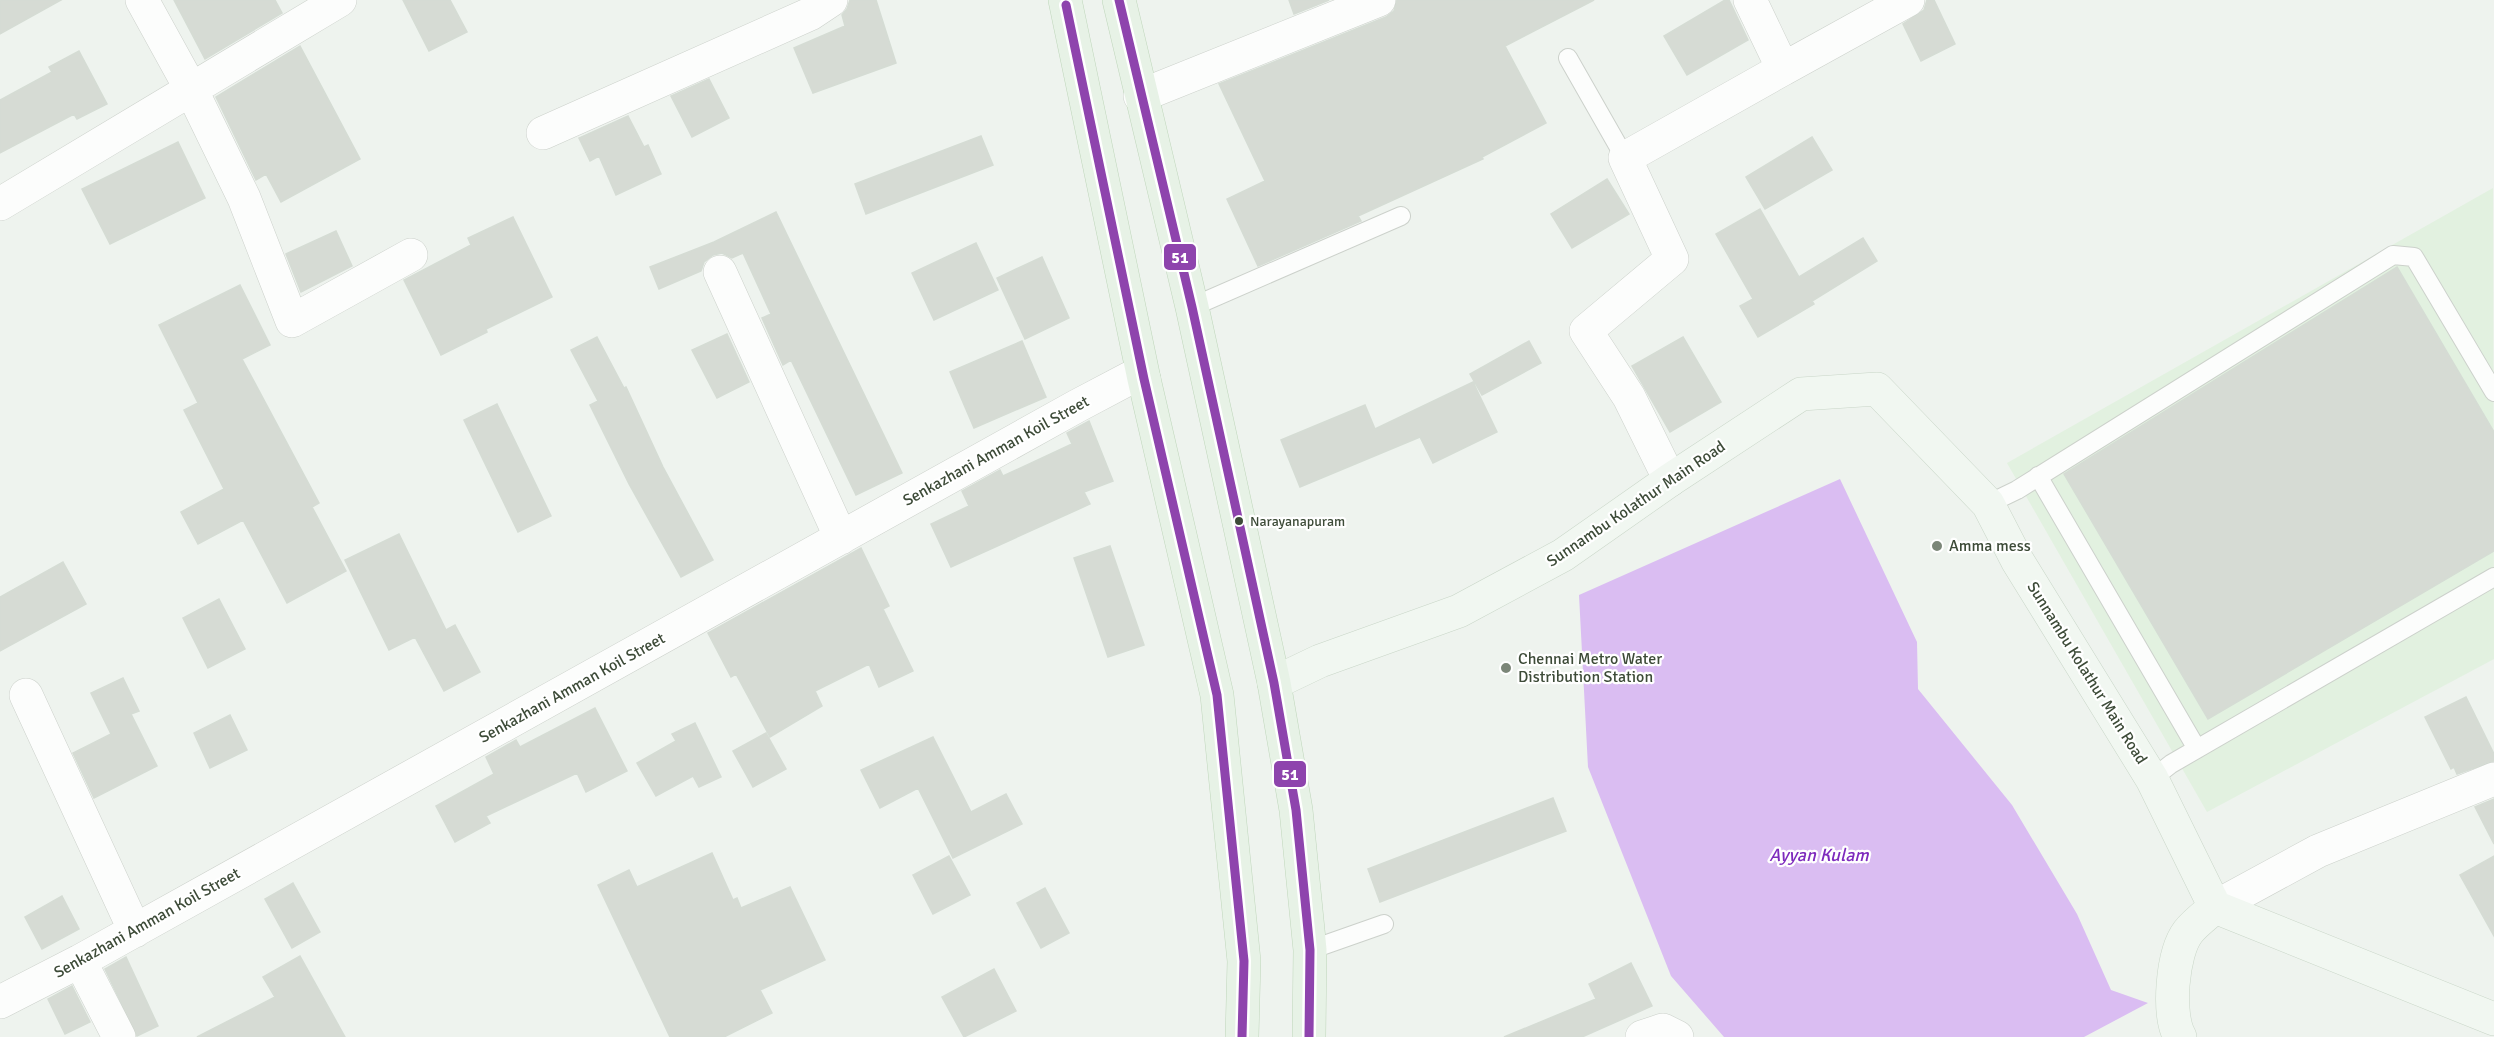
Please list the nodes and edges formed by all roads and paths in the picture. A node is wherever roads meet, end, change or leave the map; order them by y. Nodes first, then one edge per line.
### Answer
1 (142, 0) edge
2 (340, 0) edge
3 (831, 0) edge
4 (1065, 0) edge
5 (1119, 0) edge
6 (1379, 0) edge
7 (1750, 0) edge
8 (1908, 0) edge
9 (1568, 58) dead end
10 (1783, 69) junction
11 (191, 89) junction
12 (1140, 96) junction
13 (543, 133) dead end
14 (1625, 158) junction
15 (0, 204) edge
16 (1401, 216) dead end
17 (411, 255) dead end
18 (720, 272) dead end
19 (1192, 307) junction
20 (1144, 379) junction
21 (2494, 392) edge
22 (2038, 476) junction
23 (1670, 480) junction
24 (1988, 504) junction
25 (841, 538) junction
26 (2494, 577) edge
27 (1274, 683) junction
28 (26, 695) dead end
29 (2197, 749) junction
30 (2152, 779) junction
31 (2494, 779) edge
32 (2215, 907) junction
33 (1384, 924) dead end
34 (135, 931) junction
35 (1310, 950) junction
36 (80, 961) junction
37 (0, 1002) edge
38 (2494, 1019) edge
39 (2178, 1036) edge
40 (118, 1037) edge
41 (1242, 1037) edge
42 (1309, 1037) edge
43 (1642, 1037) edge
44 (1677, 1037) edge

1 - 11 street
2 - 11 street
3 - 13 street
4 - 20 main road
5 - 12 main road
6 - 12 street
7 - 10 street
8 - 10 street
9 - 14 lane
10 - 14 street
11 - 15 street
11 - 17 street
12 - 19 main road
14 - 23 street
16 - 19 lane
18 - 25 street
19 - 27 main road
20 - 25 street, Senkazhani Amman Koil Street
20 - 41 main road
21 - 22 lane
22 - 24 lane
22 - 29 lane
23 - 24 street, Sunnambu Kolathur Main Road
23 - 27 street, Sunnambu Kolathur Main Road
24 - 30 street, Sunnambu Kolathur Main Road
25 - 34 street, Senkazhani Amman Koil Street
26 - 29 lane
27 - 35 main road
28 - 34 street
29 - 30 lane
30 - 32 street, Sunnambu Kolathur Main Road
31 - 32 street
32 - 38 street
32 - 39 street
33 - 35 lane
34 - 36 street, Senkazhani Amman Koil Street
35 - 42 main road
36 - 37 street, Senkazhani Amman Koil Street
36 - 40 street
43 - 44 street

